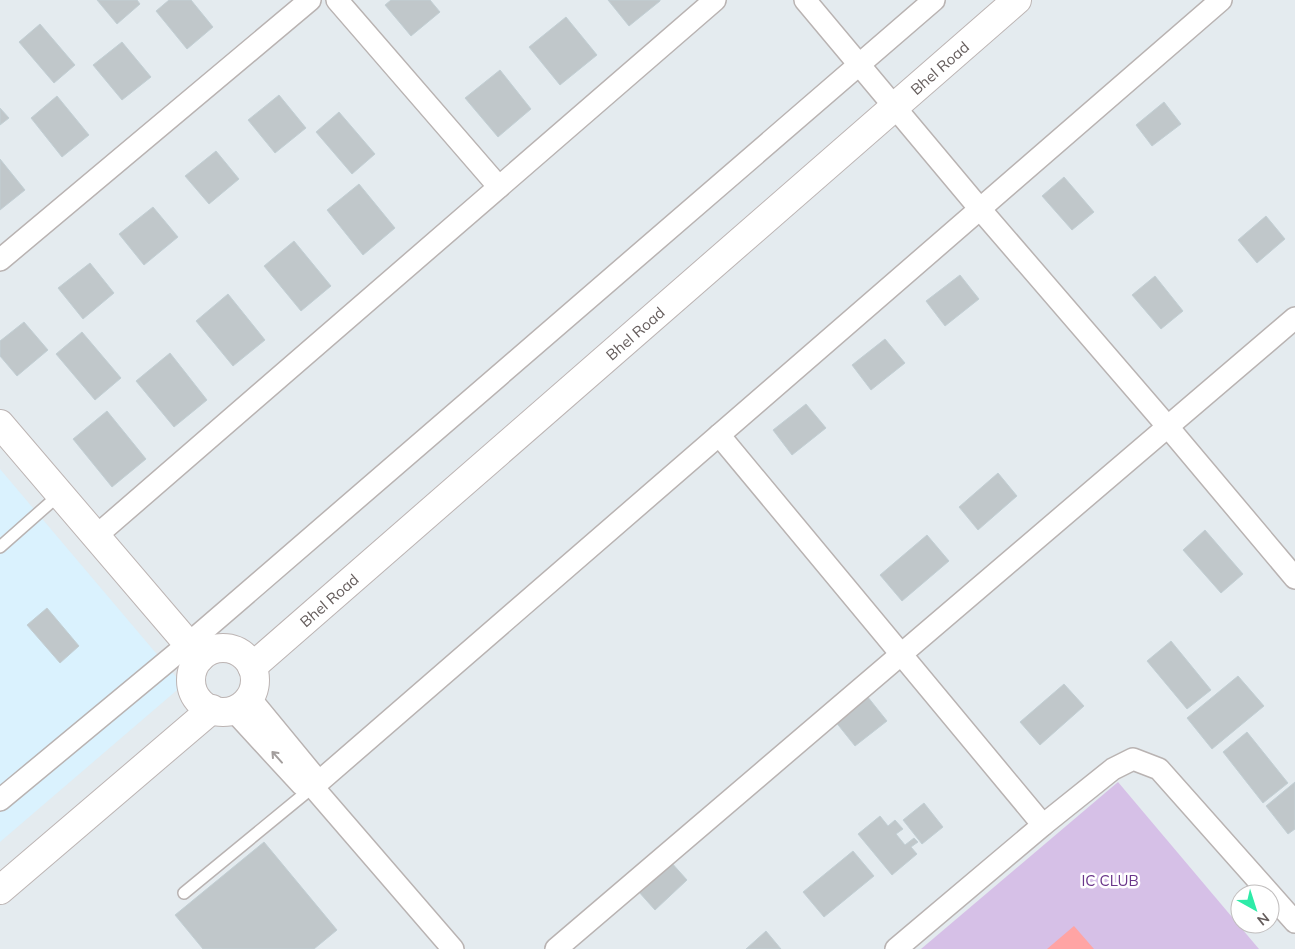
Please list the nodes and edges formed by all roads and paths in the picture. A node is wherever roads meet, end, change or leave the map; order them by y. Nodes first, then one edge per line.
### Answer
1 (310, 0) edge
2 (337, 0) edge
3 (715, 0) edge
4 (804, 0) edge
5 (934, 0) edge
6 (1017, 0) edge
7 (1221, 0) edge
8 (859, 65) junction
9 (895, 106) junction
10 (499, 187) junction
11 (980, 209) junction
12 (0, 260) edge
13 (1295, 318) edge
14 (0, 424) edge
15 (1168, 427) junction
16 (719, 435) junction
17 (60, 494) junction
18 (96, 536) junction
19 (0, 547) edge
20 (1295, 578) edge
21 (194, 651) junction
22 (901, 654) junction
23 (252, 667) junction
24 (232, 705) junction
25 (313, 787) junction
26 (0, 800) edge
27 (1043, 825) junction
28 (0, 890) edge
29 (184, 893) dead end
30 (1295, 922) edge
31 (453, 949) edge
32 (556, 949) edge
33 (896, 949) edge

1 - 12 street
2 - 10 street
3 - 10 street
4 - 8 street
5 - 8 street
6 - 9 street, Bhel Road
7 - 11 street
8 - 9 street
8 - 21 street
9 - 11 street
9 - 23 street, Bhel Road
10 - 18 street
11 - 15 street
11 - 16 street
13 - 15 street
14 - 17 street
15 - 20 street
15 - 22 street
16 - 22 street
16 - 25 street
17 - 18 street
17 - 19 lane
18 - 21 street
21 - 23 street
21 - 24 street
21 - 26 street
22 - 27 street
22 - 32 street
23 - 24 street
24 - 25 street
24 - 28 street
25 - 29 lane
25 - 31 street
27 - 30 street
27 - 33 street

